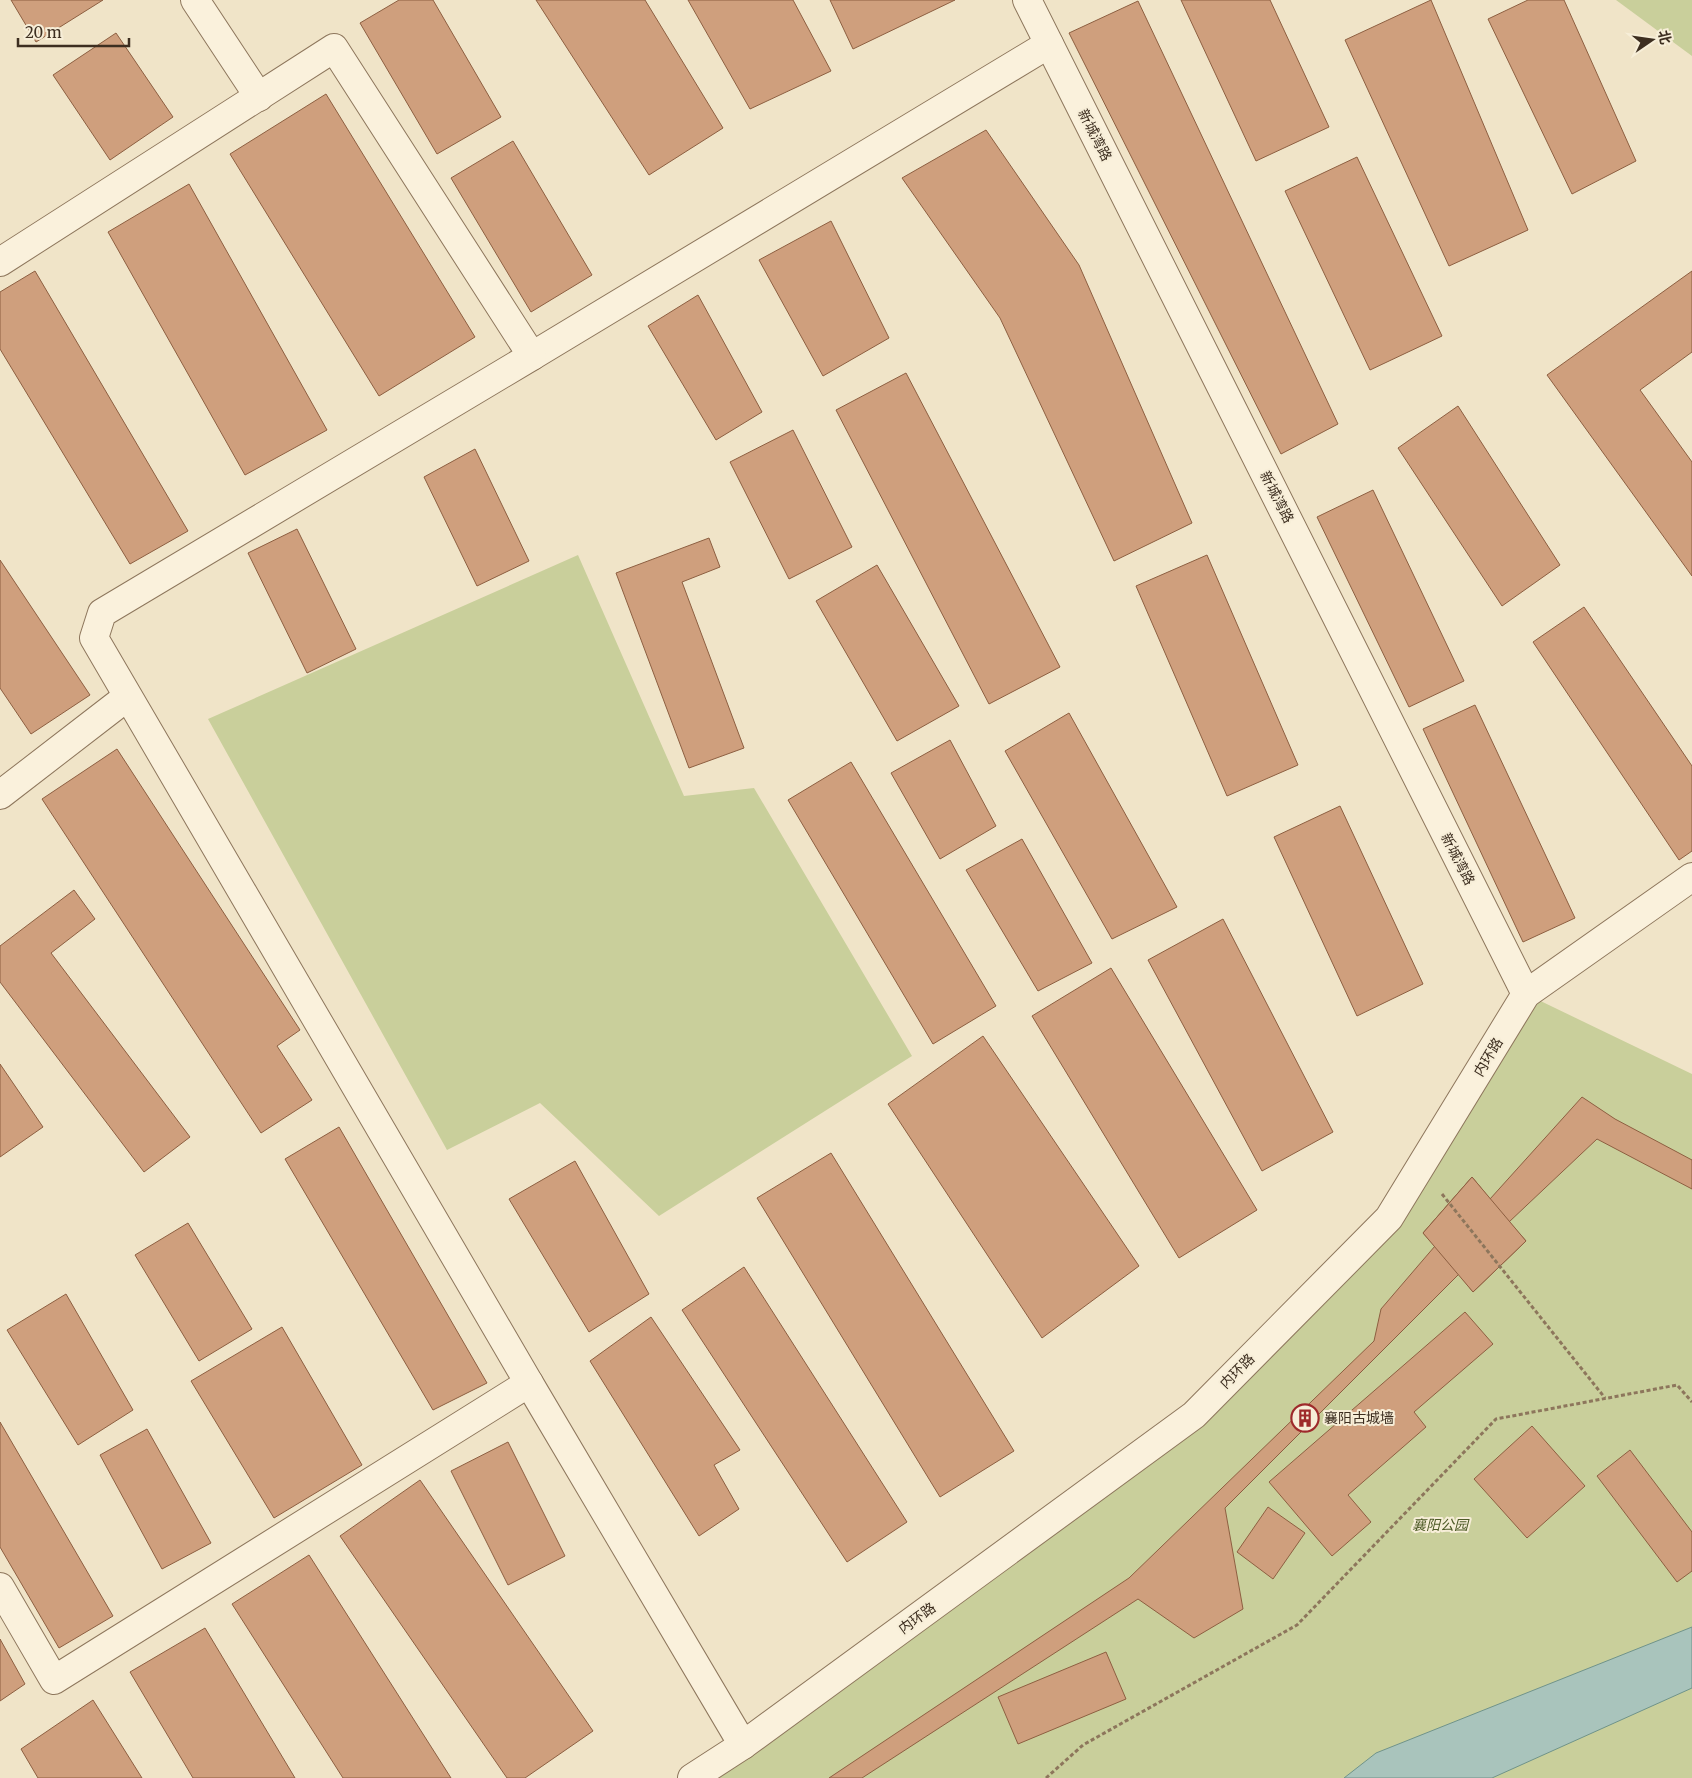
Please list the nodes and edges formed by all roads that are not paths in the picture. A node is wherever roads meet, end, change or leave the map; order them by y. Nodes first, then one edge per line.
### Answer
1 (195, 0) edge
2 (1027, 0) edge
3 (1049, 44) junction
4 (259, 97) junction
5 (0, 262) edge
6 (532, 356) junction
7 (127, 697) junction
8 (0, 795) edge
9 (1692, 877) edge
10 (1526, 994) junction
11 (529, 1383) junction
12 (0, 1587) edge
13 (743, 1745) junction
14 (692, 1778) edge

1 - 4 street
2 - 3 street, 新城湾路
3 - 6 street
3 - 10 street, 新城湾路
4 - 5 street
4 - 6 street
6 - 7 street
7 - 8 street
7 - 11 street
9 - 10 street, 内环路
10 - 13 street, 内环路
11 - 12 street
11 - 13 street
13 - 14 street, 内环路

